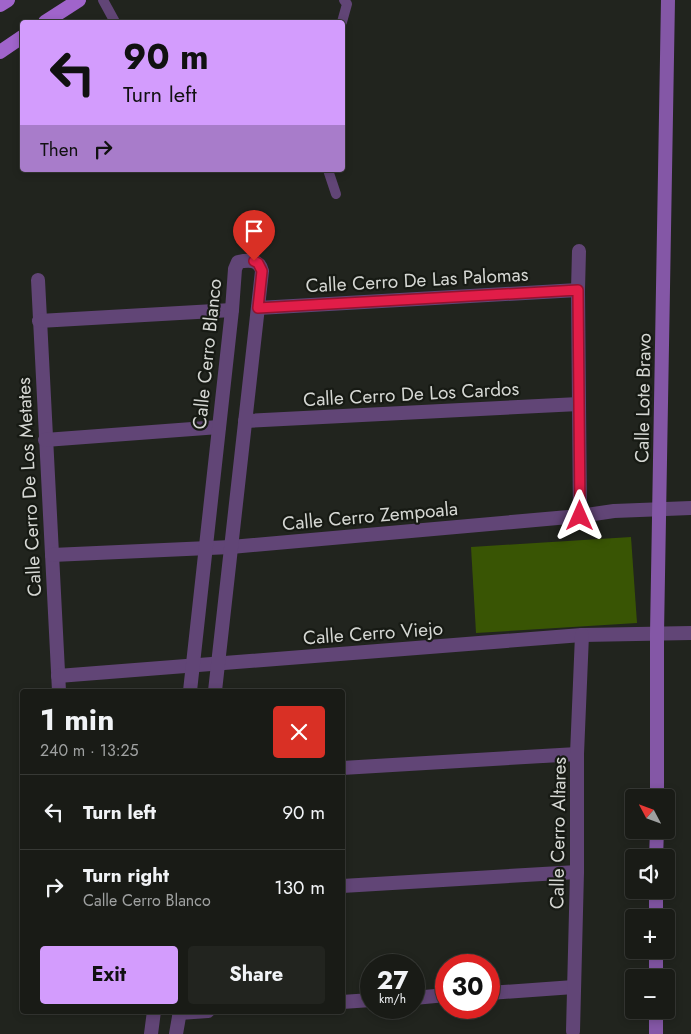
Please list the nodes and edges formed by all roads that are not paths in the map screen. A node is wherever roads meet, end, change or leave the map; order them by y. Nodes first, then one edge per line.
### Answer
1 (8, 0) edge
2 (79, 0) edge
3 (103, 0) edge
4 (344, 0) edge
5 (668, 0) edge
6 (0, 5) edge
7 (48, 20) edge
8 (114, 20) edge
9 (343, 20) edge
10 (20, 38) edge
11 (0, 52) edge
12 (329, 172) edge
13 (336, 194) dead end
14 (579, 251) dead end
15 (38, 280) dead end
16 (578, 290) junction
17 (258, 308) junction
18 (232, 310) junction
19 (39, 321) junction
20 (579, 404) junction
21 (246, 421) junction
22 (219, 428) junction
23 (45, 440) junction
24 (691, 508) edge
25 (660, 510) junction
26 (580, 516) junction
27 (231, 547) junction
28 (205, 549) junction
29 (52, 555) junction
30 (691, 632) edge
31 (657, 633) junction
32 (582, 635) junction
33 (218, 664) junction
34 (192, 666) junction
35 (58, 676) junction
36 (59, 689) edge
37 (190, 689) edge
38 (216, 689) edge
39 (577, 754) junction
40 (345, 768) edge
41 (657, 789) edge
42 (577, 872) junction
43 (345, 886) edge
44 (574, 987) junction
45 (500, 992) edge
46 (360, 1001) edge
47 (345, 1002) edge
48 (154, 1014) edge
49 (180, 1014) edge
50 (656, 1019) edge
51 (573, 1031) dead end
52 (151, 1034) edge
53 (176, 1034) edge
54 (656, 1034) edge

1 - 6 main road
2 - 7 main road
3 - 8 lane
4 - 9 lane
5 - 25 main road, Calle Lote Bravo
10 - 11 main road
12 - 13 lane
14 - 16 street
15 - 19 street, Calle Cerro De Los Metates
16 - 17 street, Calle Cerro De Las Palomas
16 - 20 street
17 - 18 street, Calle Cerro Blanco
17 - 21 street, Calle Cerro Blanco
18 - 19 street
18 - 22 street, Calle Cerro Blanco
19 - 23 street, Calle Cerro De Los Metates
20 - 21 street, Calle Cerro De Los Cardos
20 - 26 street
21 - 27 street, Calle Cerro Blanco
22 - 23 street
22 - 28 street, Calle Cerro Blanco
23 - 29 street, Calle Cerro De Los Metates
24 - 25 street, Calle Cerro Zempoala
25 - 26 street, Calle Cerro Zempoala
25 - 31 main road, Calle Lote Bravo
26 - 27 street, Calle Cerro Zempoala
27 - 28 street, Calle Cerro Zempoala
27 - 33 street, Calle Cerro Blanco
28 - 29 street, Calle Cerro Zempoala
28 - 34 street, Calle Cerro Blanco
29 - 35 street, Calle Cerro De Los Metates
30 - 31 street, Calle Cerro Viejo
31 - 32 street, Calle Cerro Viejo
31 - 41 main road, Calle Lote Bravo
32 - 33 street, Calle Cerro Viejo
32 - 39 street, Calle Cerro Altares
33 - 34 street, Calle Cerro Viejo
33 - 38 street, Calle Cerro Blanco
34 - 35 street, Calle Cerro Viejo
34 - 37 street, Calle Cerro Blanco
35 - 36 street, Calle Cerro De Los Metates
39 - 40 street
39 - 42 street, Calle Cerro Altares
42 - 43 street
42 - 44 street, Calle Cerro Altares
44 - 45 street
44 - 51 street, Calle Cerro Altares
46 - 47 street
48 - 52 street
49 - 53 street
50 - 54 main road

